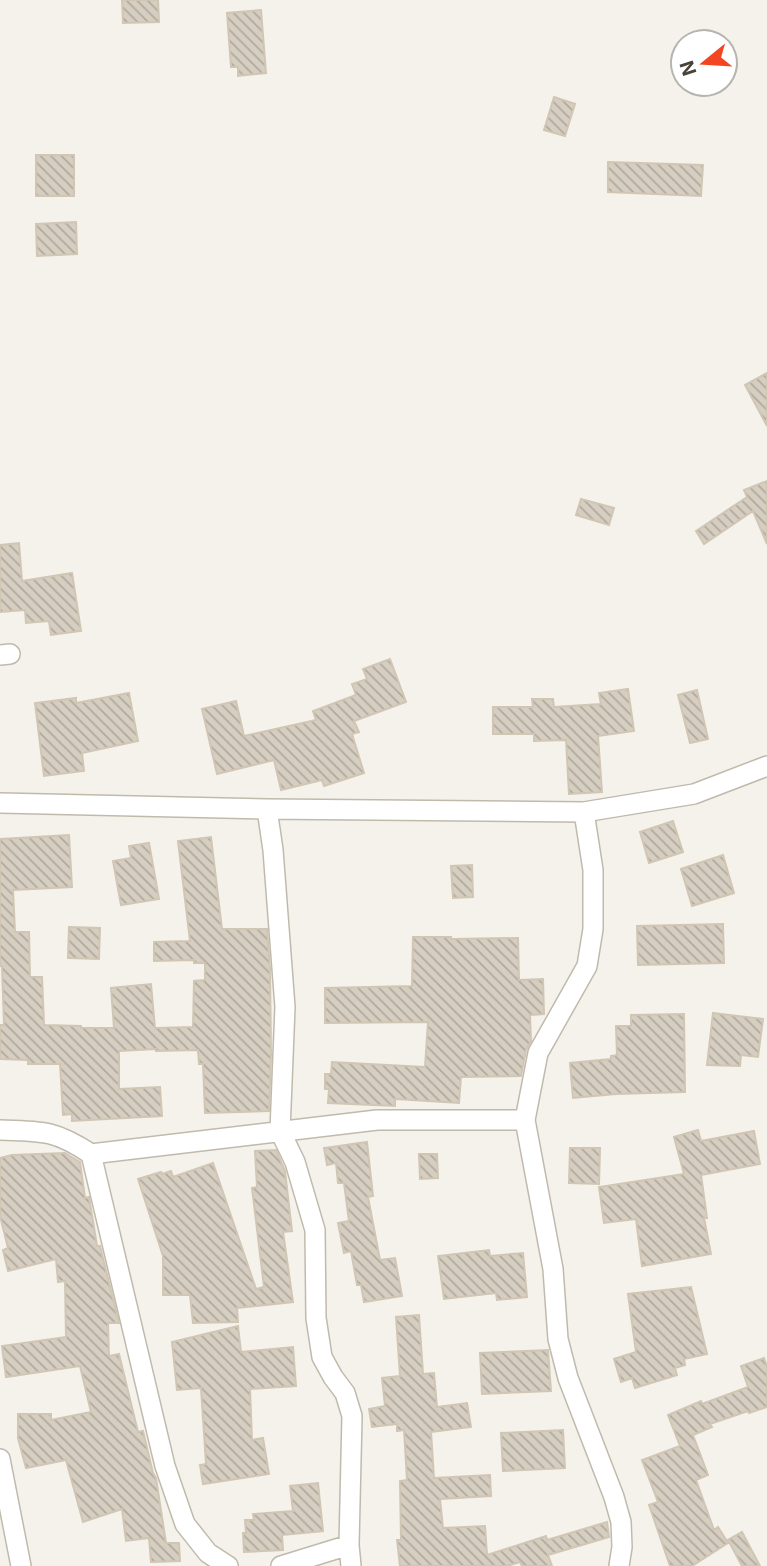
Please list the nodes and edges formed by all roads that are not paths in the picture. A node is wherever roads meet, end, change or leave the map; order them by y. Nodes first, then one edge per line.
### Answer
1 (767, 766) edge
2 (0, 803) edge
3 (267, 809) junction
4 (584, 812) junction
5 (525, 1120) junction
6 (0, 1130) edge
7 (280, 1131) junction
8 (91, 1154) junction
9 (0, 1459) edge
10 (349, 1545) junction
11 (21, 1566) edge
12 (228, 1566) edge
13 (281, 1566) edge
14 (351, 1566) edge
15 (619, 1566) edge

1 - 4 street
2 - 3 street
3 - 4 street
3 - 7 street
4 - 5 street
5 - 7 street
5 - 15 street
6 - 8 street
7 - 8 street
7 - 10 street
8 - 12 street
9 - 11 street
10 - 13 street
10 - 14 street

